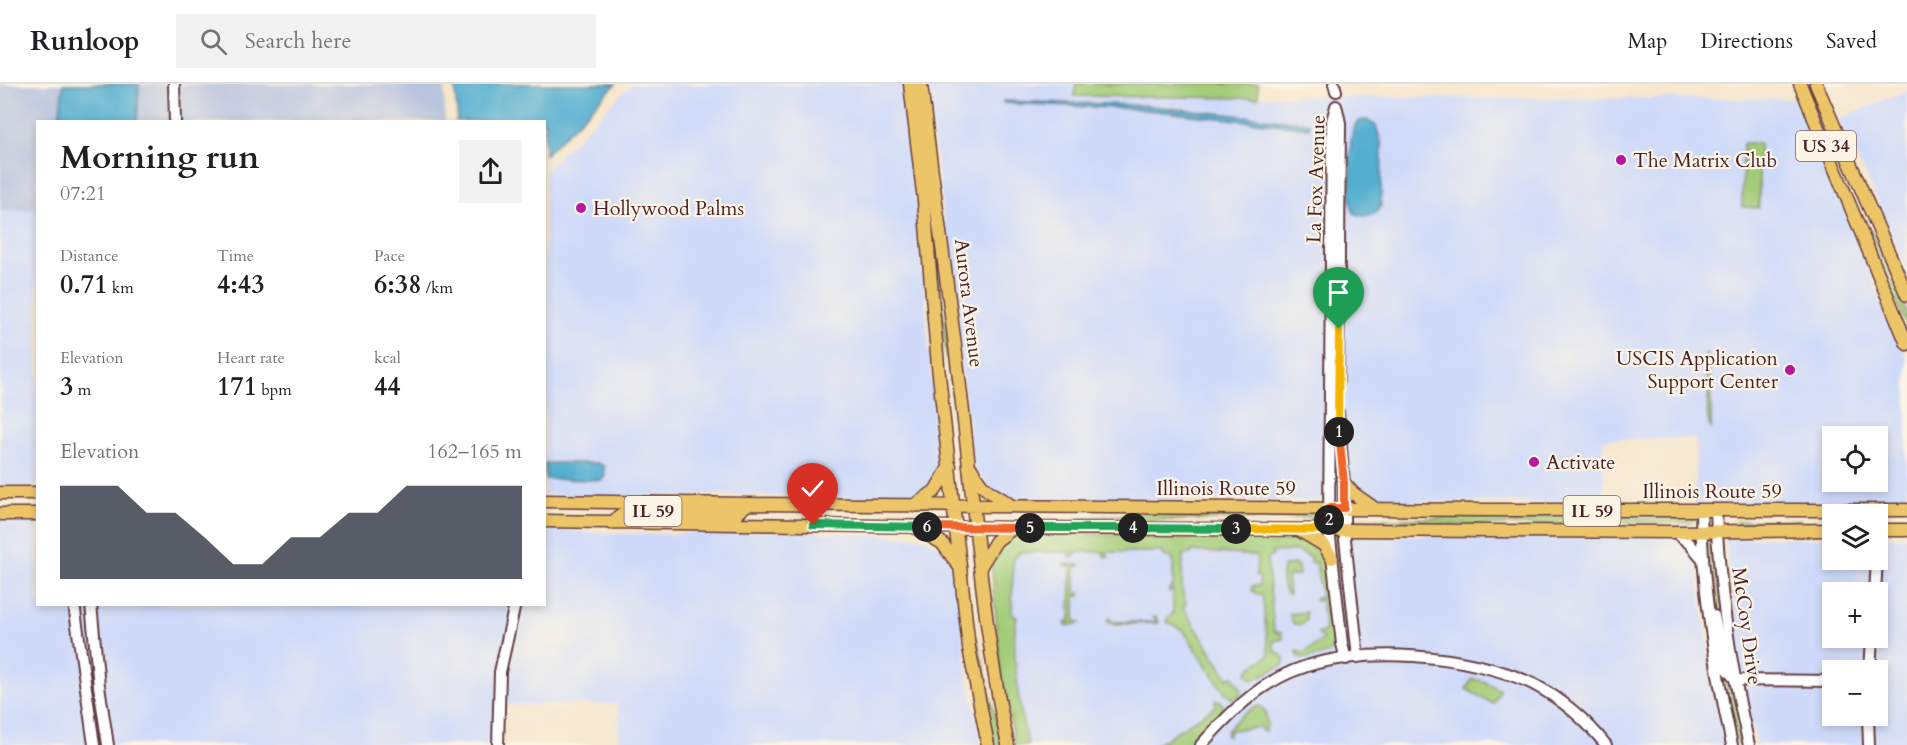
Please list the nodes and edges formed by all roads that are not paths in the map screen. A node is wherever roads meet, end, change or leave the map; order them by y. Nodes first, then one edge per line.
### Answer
1 (174, 84) edge
2 (910, 84) edge
3 (921, 84) edge
4 (1800, 84) edge
5 (1816, 84) edge
6 (175, 120) edge
7 (1907, 295) edge
8 (1907, 344) edge
9 (969, 465) junction
10 (950, 466) junction
11 (1344, 483) junction
12 (0, 493) edge
13 (36, 493) edge
14 (546, 501) edge
15 (695, 503) junction
16 (747, 504) junction
17 (914, 506) junction
18 (953, 506) junction
19 (973, 506) junction
20 (1011, 506) junction
21 (1329, 508) junction
22 (1344, 508) junction
23 (1375, 509) junction
24 (1907, 510) edge
25 (1701, 511) junction
26 (1716, 511) junction
27 (0, 514) edge
28 (36, 514) edge
29 (546, 521) edge
30 (611, 523) junction
31 (688, 523) junction
32 (913, 526) junction
33 (956, 527) junction
34 (975, 527) junction
35 (1013, 528) junction
36 (1298, 529) junction
37 (1329, 530) junction
38 (1344, 530) junction
39 (1822, 530) edge
40 (1888, 530) edge
41 (1907, 530) edge
42 (1717, 531) junction
43 (1676, 532) junction
44 (1701, 532) junction
45 (1332, 558) junction
46 (1702, 563) junction
47 (960, 567) junction
48 (980, 567) junction
49 (74, 606) edge
50 (91, 606) edge
51 (515, 606) edge
52 (1358, 657) junction
53 (1346, 659) junction
54 (1736, 680) junction
55 (1822, 681) edge
56 (1868, 726) edge
57 (94, 745) edge
58 (108, 745) edge
59 (498, 745) edge
60 (988, 745) edge
61 (1008, 745) edge
62 (1201, 745) edge
63 (1606, 745) edge
64 (1732, 745) edge
65 (1749, 745) edge
66 (1869, 745) edge

1 - 6 street
2 - 10 main road, Aurora Avenue
3 - 9 main road, Aurora Avenue
4 - 8 main road, US 34
5 - 7 main road, US 34
9 - 19 main road, Aurora Avenue
9 - 20 main road
10 - 17 main road
10 - 18 main road, Aurora Avenue
11 - 21 street, La Fox Avenue
11 - 22 street, La Fox Avenue
11 - 23 main road
12 - 13 main road
14 - 15 main road, Illinois Route 59 / IL 59
15 - 16 main road, Illinois Route 59 / IL 59
15 - 30 main road, IL 59
16 - 17 main road, Illinois Route 59 / IL 59
16 - 31 main road, IL 59
17 - 18 main road, Illinois Route 59 / IL 59
18 - 19 main road, Illinois Route 59 / IL 59
18 - 33 main road, Aurora Avenue
19 - 20 main road, Illinois Route 59 / IL 59
19 - 34 main road, Aurora Avenue
20 - 21 main road, Illinois Route 59 / IL 59
21 - 22 main road, Illinois Route 59 / IL 59
21 - 37 street, La Fox Avenue
22 - 23 main road, Illinois Route 59 / IL 59
22 - 38 street, La Fox Avenue
23 - 25 main road, Illinois Route 59 / IL 59
24 - 26 main road, Illinois Route 59 / IL 59
25 - 26 main road, Illinois Route 59 / IL 59
25 - 44 street, McCoy Drive
26 - 42 street, McCoy Drive
27 - 28 main road
29 - 30 main road, Illinois Route 59 / IL 59
30 - 31 main road, Illinois Route 59 / IL 59
31 - 32 main road, Illinois Route 59 / IL 59
32 - 33 main road, Illinois Route 59 / IL 59
32 - 47 main road
33 - 34 main road, Illinois Route 59 / IL 59
33 - 47 main road, Aurora Avenue
34 - 35 main road, Illinois Route 59 / IL 59
34 - 48 main road, Aurora Avenue
35 - 36 main road, Illinois Route 59 / IL 59
35 - 48 main road
36 - 37 main road, Illinois Route 59 / IL 59
36 - 45 main road
37 - 38 main road, Illinois Route 59 / IL 59
37 - 45 street, La Fox Avenue
38 - 43 main road, Illinois Route 59 / IL 59
38 - 52 street, La Fox Avenue
39 - 42 main road, Illinois Route 59 / IL 59
40 - 41 main road
42 - 44 main road, Illinois Route 59 / IL 59
42 - 54 street, McCoy Drive
43 - 44 main road, Illinois Route 59 / IL 59
43 - 46 street
44 - 46 street, McCoy Drive
45 - 53 street, La Fox Avenue
46 - 54 street
46 - 64 street, McCoy Drive
47 - 60 main road, Aurora Avenue
48 - 61 main road, Aurora Avenue
49 - 57 street
50 - 58 street
51 - 59 street
52 - 53 street
52 - 63 street
53 - 62 street
54 - 55 street
54 - 65 street, McCoy Drive
56 - 66 street

